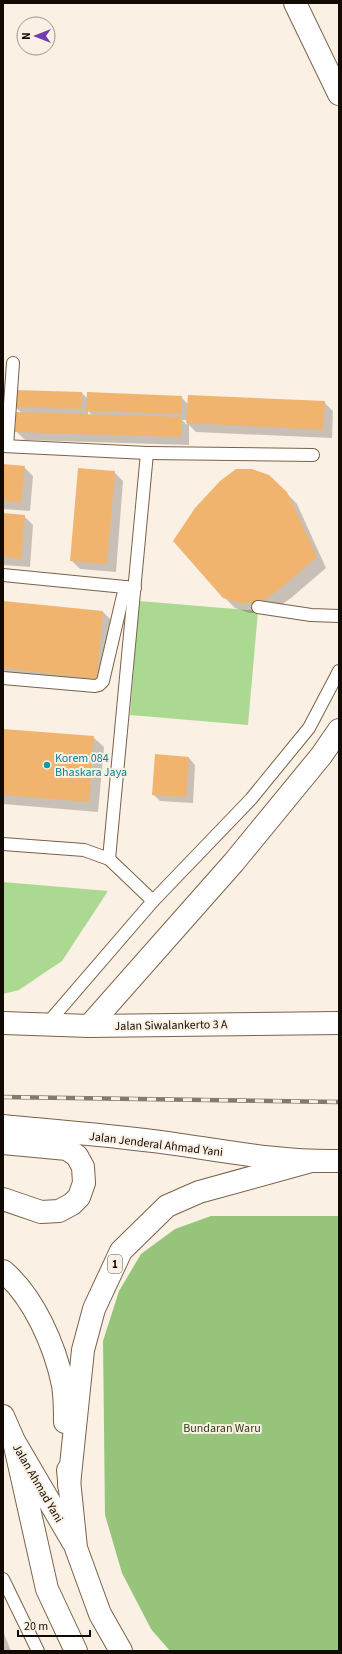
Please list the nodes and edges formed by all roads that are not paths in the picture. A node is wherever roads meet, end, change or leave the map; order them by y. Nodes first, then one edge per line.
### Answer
1 (295, 3) edge
2 (339, 94) edge
3 (13, 363) dead end
4 (5, 446) edge
5 (147, 453) junction
6 (313, 455) dead end
7 (3, 575) edge
8 (130, 587) junction
9 (258, 607) dead end
10 (339, 616) edge
11 (339, 670) edge
12 (3, 678) edge
13 (339, 730) edge
14 (3, 844) edge
15 (109, 859) junction
16 (153, 901) junction
17 (3, 1023) edge
18 (339, 1023) edge
19 (47, 1024) junction
20 (89, 1026) junction
21 (3, 1126) edge
22 (3, 1143) edge
23 (339, 1161) edge
24 (308, 1162) junction
25 (3, 1199) edge
26 (3, 1271) edge
27 (3, 1416) edge
28 (14, 1441) junction
29 (69, 1485) junction
30 (76, 1548) junction
31 (3, 1579) edge
32 (38, 1651) edge
33 (76, 1651) edge
34 (121, 1651) edge

1 - 2 main road
3 - 4 lane
4 - 5 lane
5 - 6 lane
5 - 8 lane
7 - 8 lane
8 - 12 lane
8 - 15 lane
9 - 10 lane
11 - 16 lane
13 - 20 main road
14 - 15 lane
15 - 16 lane
16 - 19 lane
17 - 19 main road, Jalan Siwalankerto 3 A
18 - 20 main road, Jalan Siwalankerto 3 A
19 - 20 main road, Jalan Siwalankerto 3 A
21 - 24 main road, Jalan Jenderal Ahmad Yani / 1
22 - 25 main road
23 - 24 main road, 1
24 - 29 main road, 1
26 - 29 main road, 1
27 - 28 main road, Jalan Ahmad Yani / 1
28 - 30 main road, Jalan Ahmad Yani / 1
28 - 33 main road
29 - 30 main road, 1
30 - 34 main road, 1
31 - 32 lane

